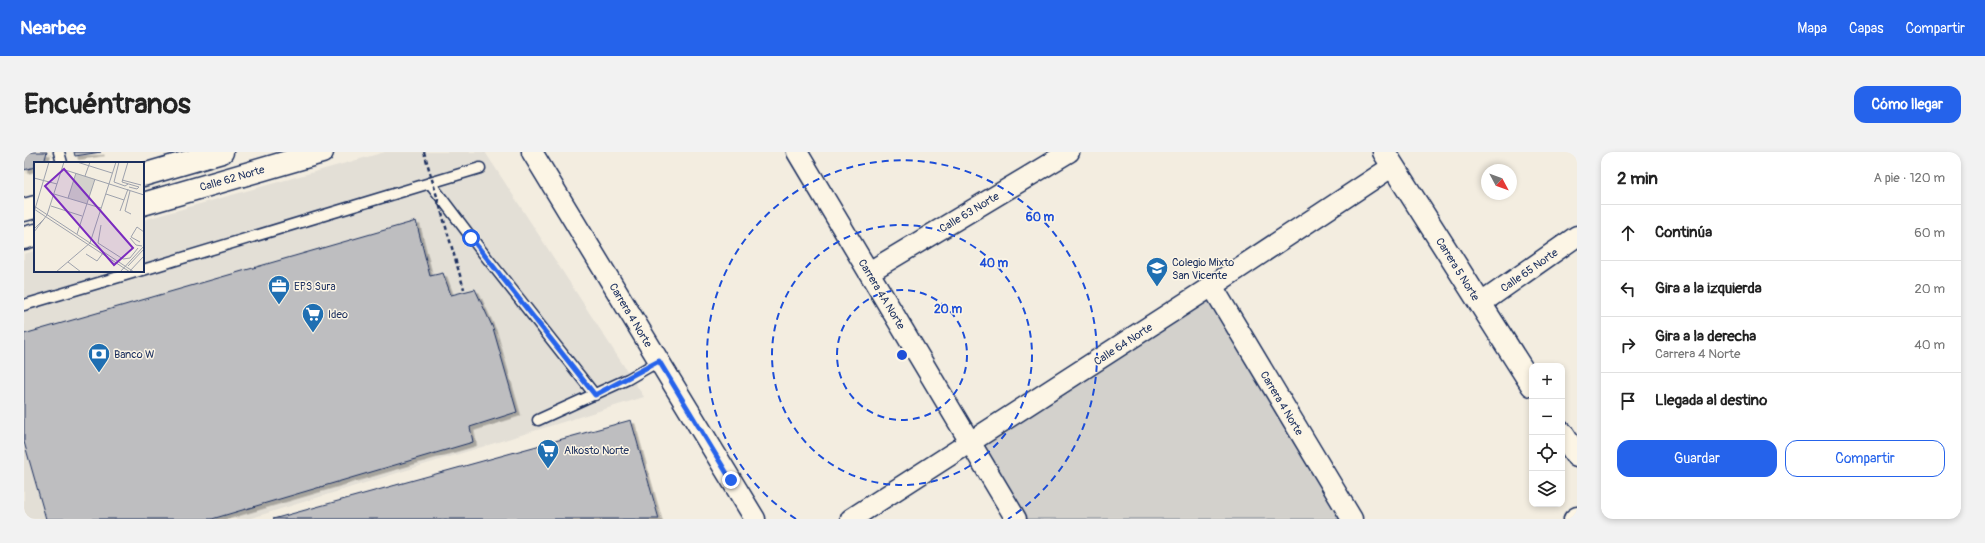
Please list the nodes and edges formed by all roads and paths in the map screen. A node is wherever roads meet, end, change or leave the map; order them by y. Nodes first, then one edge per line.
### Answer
1 (59, 152) edge
2 (222, 152) edge
3 (322, 152) edge
4 (424, 152) edge
5 (532, 152) edge
6 (798, 152) edge
7 (1069, 152) edge
8 (1388, 159) edge
9 (62, 162) edge
10 (480, 168) dead end
11 (144, 175) edge
12 (430, 183) junction
13 (144, 204) edge
14 (34, 207) edge
15 (24, 210) edge
16 (34, 235) edge
17 (1577, 236) edge
18 (24, 238) edge
19 (144, 270) edge
20 (869, 272) junction
21 (123, 273) edge
22 (1212, 286) junction
23 (464, 289) dead end
24 (1480, 304) junction
25 (24, 305) edge
26 (659, 361) junction
27 (1529, 380) edge
28 (595, 395) junction
29 (538, 420) dead end
30 (1563, 435) edge
31 (970, 442) junction
32 (1577, 456) edge
33 (1577, 517) edge
34 (755, 519) edge
35 (851, 519) edge
36 (1016, 519) edge
37 (1352, 519) edge
38 (1574, 519) edge

1 - 9 lane
2 - 11 street
3 - 13 street, Calle 62 Norte
4 - 23 path, bridge
5 - 26 street, Carrera 4 Norte
6 - 20 street, Carrera 4A Norte
7 - 20 street, Calle 63 Norte
8 - 22 street, Calle 64 Norte
8 - 24 street, Carrera 5 Norte
10 - 12 lane
12 - 19 lane
12 - 28 lane
14 - 15 street
16 - 18 street
17 - 24 street, Calle 65 Norte
20 - 31 street, Carrera 4A Norte
21 - 25 lane
22 - 31 street, Calle 64 Norte
22 - 37 street, Carrera 4 Norte
24 - 27 street, Carrera 5 Norte
26 - 28 lane
26 - 34 street, Carrera 4 Norte
28 - 29 lane
30 - 32 street
31 - 35 street, Calle 64 Norte
31 - 36 street, Carrera 4A Norte
33 - 38 street

